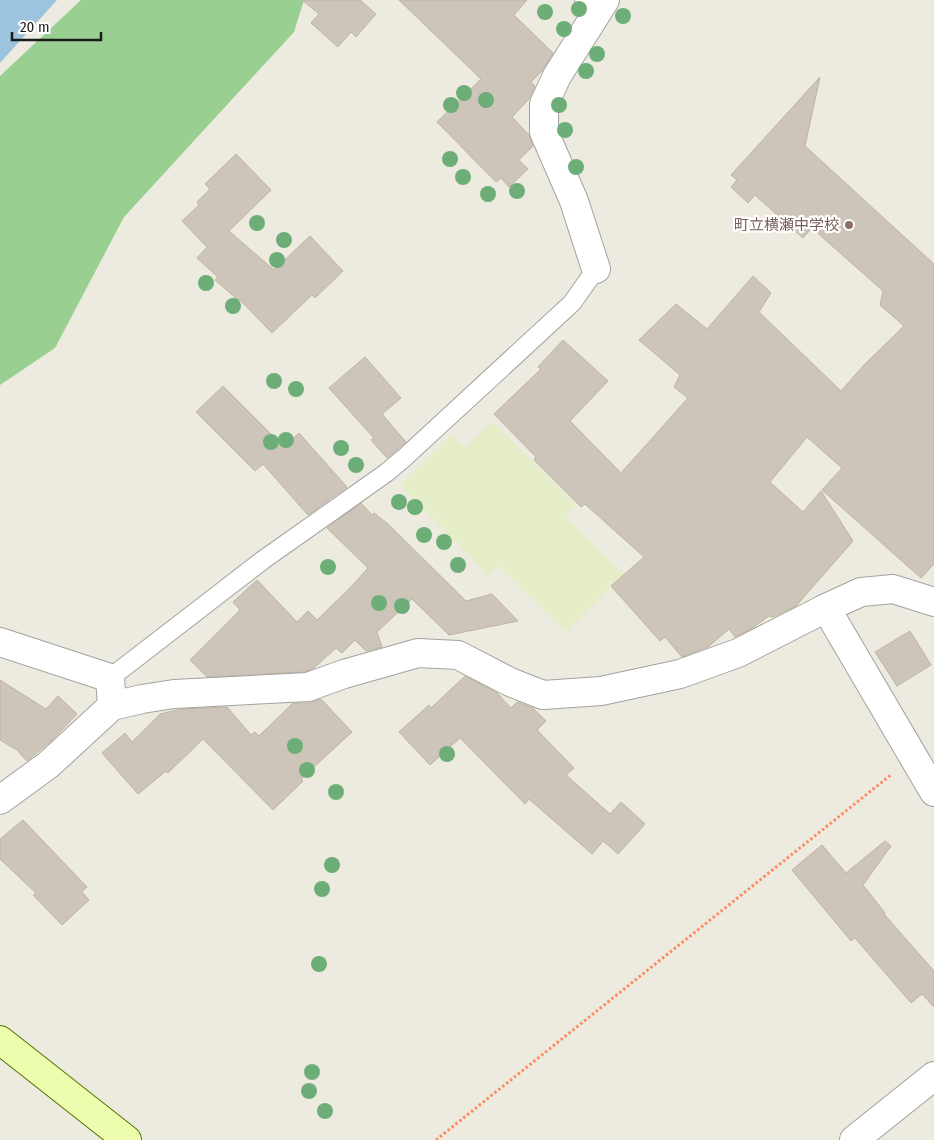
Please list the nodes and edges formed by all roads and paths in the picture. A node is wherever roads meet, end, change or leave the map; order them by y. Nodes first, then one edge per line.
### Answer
1 (595, 4) edge
2 (596, 269) joint
3 (934, 602) edge
4 (826, 608) junction
5 (0, 642) edge
6 (110, 678) junction
7 (112, 706) junction
8 (912, 757) junction
9 (934, 792) edge
10 (0, 800) edge
11 (0, 1040) edge
12 (934, 1076) edge
13 (127, 1140) edge
14 (436, 1140) edge
15 (854, 1140) edge

1 - 2 street
2 - 6 lane
3 - 4 street
4 - 7 street
4 - 8 street
5 - 6 street
6 - 7 street
7 - 10 street
8 - 9 street
8 - 14 path
11 - 13 street
12 - 15 street

